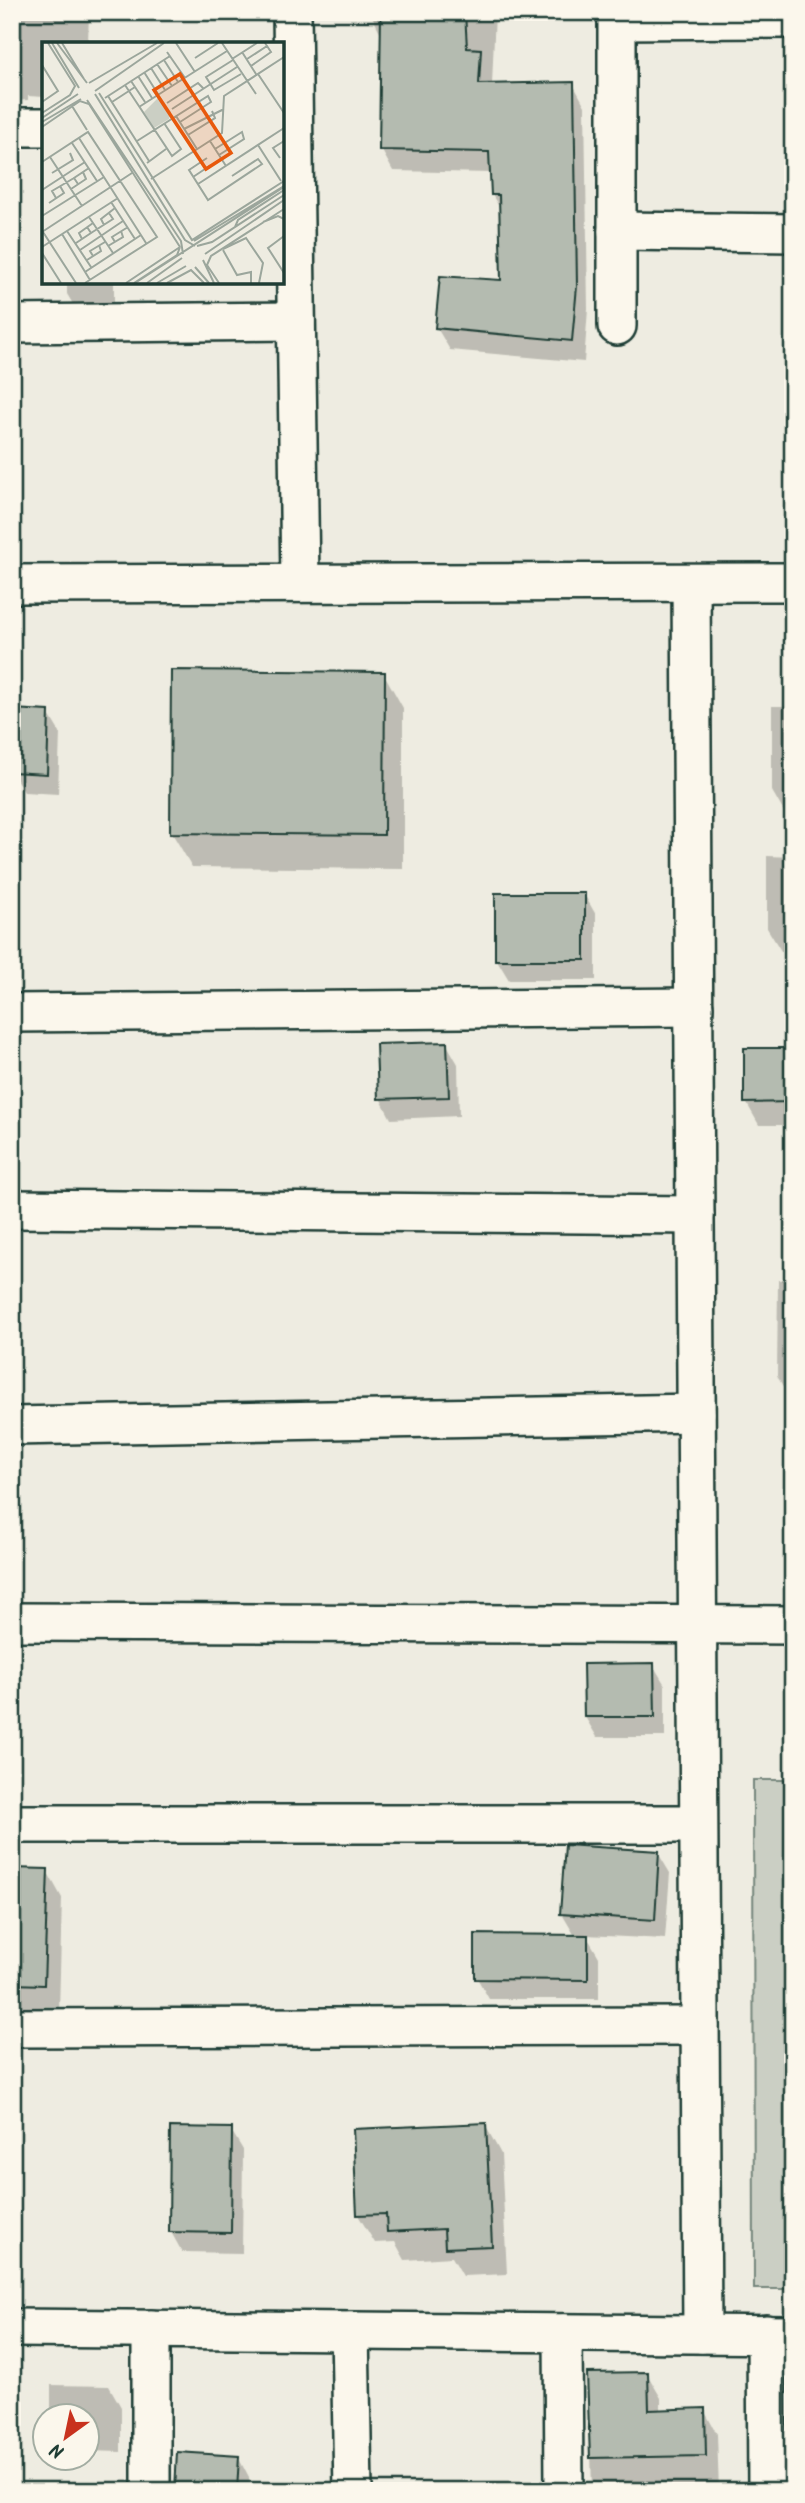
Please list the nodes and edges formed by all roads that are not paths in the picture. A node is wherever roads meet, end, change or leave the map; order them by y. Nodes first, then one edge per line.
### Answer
1 (292, 12) edge
2 (617, 16) edge
3 (793, 19) edge
4 (12, 127) edge
5 (42, 127) edge
6 (288, 129) edge
7 (617, 231) junction
8 (793, 233) edge
9 (296, 321) junction
10 (12, 324) edge
11 (617, 326) dead end
12 (793, 582) edge
13 (300, 583) junction
14 (691, 583) junction
15 (12, 584) edge
16 (694, 1007) junction
17 (12, 1013) edge
18 (12, 1209) edge
19 (695, 1216) junction
20 (696, 1413) junction
21 (12, 1426) edge
22 (12, 1622) edge
23 (697, 1624) junction
24 (793, 1625) edge
25 (12, 1824) edge
26 (698, 1824) junction
27 (700, 2026) junction
28 (12, 2028) edge
29 (12, 2328) edge
30 (151, 2329) junction
31 (350, 2331) junction
32 (563, 2333) junction
33 (702, 2334) junction
34 (779, 2334) edge
35 (151, 2491) edge
36 (353, 2491) edge
37 (564, 2491) edge
38 (768, 2491) edge

1 - 6 street
2 - 3 street
2 - 7 street
4 - 5 street
6 - 9 street
7 - 8 street
7 - 11 street
9 - 10 street
9 - 13 street
12 - 14 street
13 - 14 street
13 - 15 street
14 - 16 street
16 - 17 street
16 - 19 street
18 - 19 street
19 - 20 street
20 - 21 street
20 - 23 street
22 - 23 street
23 - 24 street
23 - 26 street
25 - 26 street
26 - 27 street
27 - 28 street
27 - 33 street
29 - 30 street
30 - 31 street
30 - 35 street
31 - 32 street
31 - 36 street
32 - 33 street
32 - 37 street
33 - 34 street
34 - 38 street

